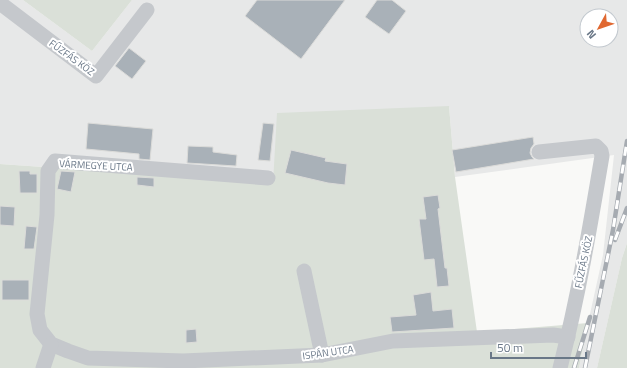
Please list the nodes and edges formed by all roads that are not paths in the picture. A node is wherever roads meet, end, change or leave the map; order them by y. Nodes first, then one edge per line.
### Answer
1 (0, 3) edge
2 (147, 10) dead end
3 (539, 152) dead end
4 (268, 178) dead end
5 (304, 271) dead end
6 (568, 337) junction
7 (51, 344) junction
8 (322, 355) junction
9 (182, 365) edge
10 (44, 368) edge
11 (560, 368) edge

1 - 2 street, FŰZFÁS KÖZ
3 - 6 street, FŰZFÁS KÖZ
4 - 7 street, VÁRMEGYE UTCA
5 - 8 street
6 - 8 street, ISPÁN UTCA
6 - 11 street, FŰZFÁS KÖZ
7 - 9 street, ISPÁN UTCA
7 - 10 street
8 - 9 street, ISPÁN UTCA

